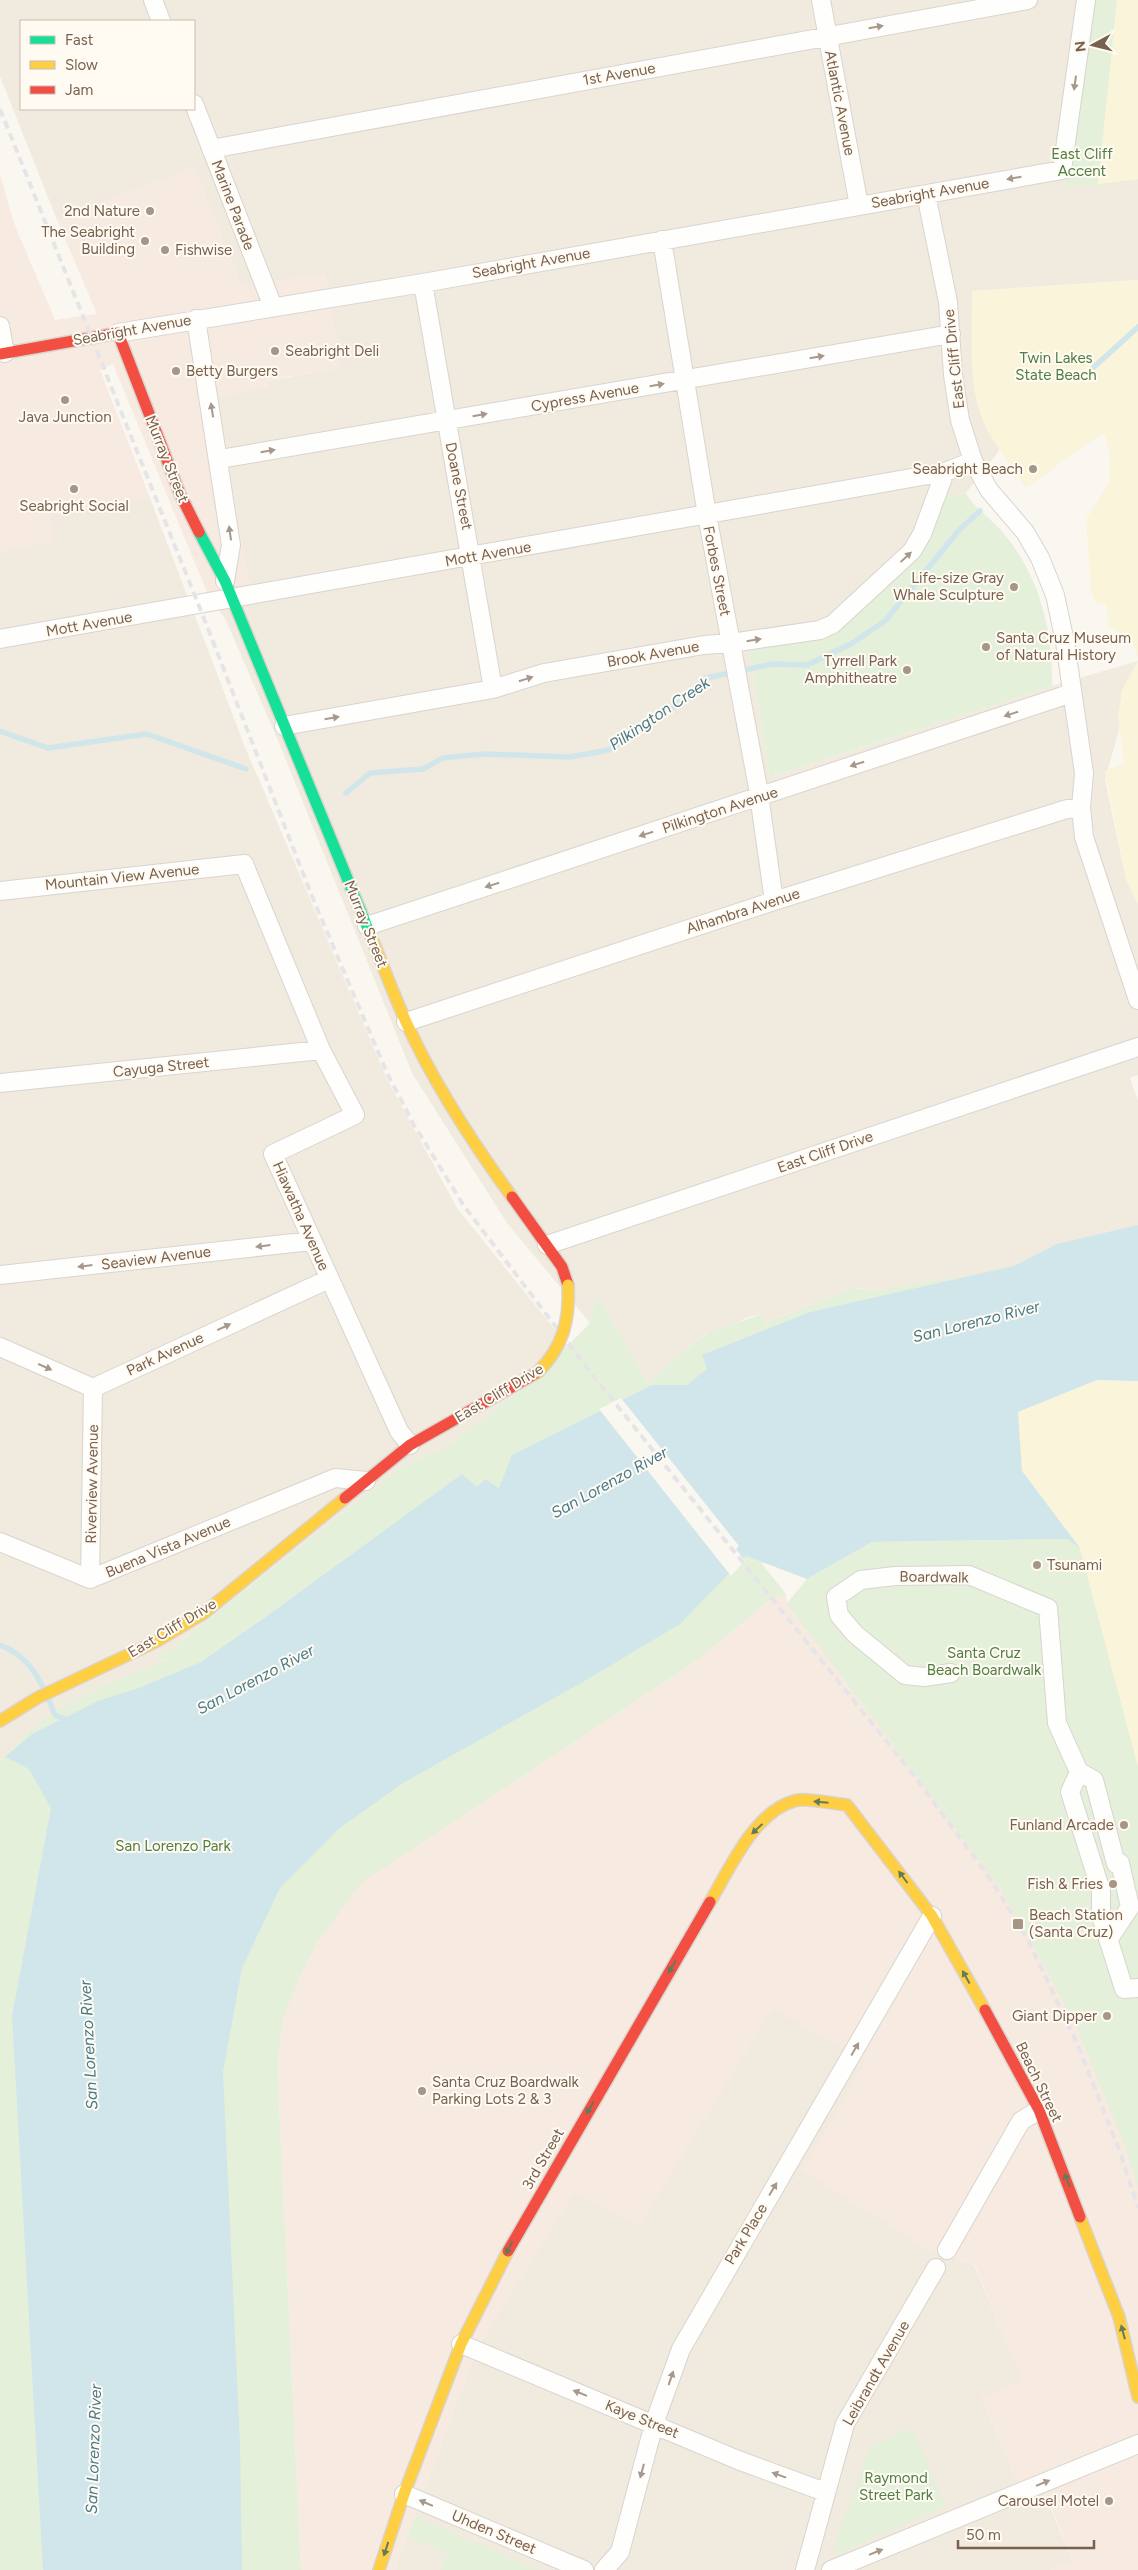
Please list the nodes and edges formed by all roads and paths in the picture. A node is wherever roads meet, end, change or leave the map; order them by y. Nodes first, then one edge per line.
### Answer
1 (153, 0) edge
2 (822, 0) edge
3 (1028, 0) edge
4 (1086, 0) edge
5 (161, 20) edge
6 (828, 36) junction
7 (195, 107) edge
8 (211, 149) junction
9 (926, 194) junction
10 (859, 206) junction
11 (662, 240) junction
12 (423, 282) junction
13 (273, 307) junction
14 (196, 319) junction
15 (0, 326) edge
16 (118, 333) junction
17 (951, 334) junction
18 (2, 353) edge
19 (684, 380) junction
20 (446, 421) junction
21 (220, 459) junction
22 (973, 461) junction
23 (945, 472) junction
24 (707, 515) junction
25 (472, 557) junction
26 (225, 582) junction
27 (232, 599) junction
28 (0, 639) edge
29 (731, 643) junction
30 (493, 689) junction
31 (1072, 693) junction
32 (284, 726) junction
33 (759, 796) junction
34 (1081, 808) junction
35 (244, 864) joint
36 (0, 891) edge
37 (774, 901) junction
38 (366, 926) junction
39 (1138, 1000) edge
40 (406, 1022) junction
41 (1138, 1047) edge
42 (322, 1050) junction
43 (0, 1083) edge
44 (312, 1241) junction
45 (547, 1245) junction
46 (0, 1275) edge
47 (329, 1279) junction
48 (0, 1347) edge
49 (93, 1388) junction
50 (410, 1445) junction
51 (366, 1481) junction
52 (308, 1489) junction
53 (345, 1499) junction
54 (0, 1542) edge
55 (90, 1580) junction
56 (951, 1674) dead end
57 (0, 1721) edge
58 (1079, 1772) junction
59 (795, 1800) joint
60 (932, 1916) junction
61 (1108, 1940) junction
62 (1138, 1988) edge
63 (1039, 2110) junction
64 (947, 2250) dead end
65 (936, 2268) dead end
66 (461, 2344) junction
67 (1138, 2397) edge
68 (654, 2424) junction
69 (1138, 2444) edge
70 (824, 2492) junction
71 (404, 2494) junction
72 (379, 2570) edge
73 (584, 2570) edge
74 (604, 2570) edge
75 (805, 2570) edge
76 (831, 2570) edge

1 - 5 street
2 - 6 street, Atlantic Avenue
6 -> 3 street, 1st Avenue
4 -> 9 street, Seabright Avenue
6 - 8 street, 1st Avenue
6 - 10 street, Atlantic Avenue
7 - 8 street, Marine Parade
8 - 13 street, Marine Parade
9 - 10 street, Seabright Avenue
9 - 17 street, East Cliff Drive
10 - 11 street, Seabright Avenue
11 - 12 street, Seabright Avenue
11 - 19 street, Forbes Street
12 - 13 street, Seabright Avenue
12 - 20 street, Doane Street
13 - 14 street, Seabright Avenue
14 - 16 street, Seabright Avenue
21 -> 14 street
15 - 18 street
16 - 18 main road, Seabright Avenue
16 - 26 main road, Murray Street
19 -> 17 street, Cypress Avenue
17 - 22 street, East Cliff Drive
20 -> 19 street, Cypress Avenue
19 - 24 street, Forbes Street
21 -> 20 street, Cypress Avenue
20 - 25 street, Doane Street
26 -> 21 street
22 - 23 street, Mott Avenue
22 - 31 street, East Cliff Drive
23 - 24 street, Mott Avenue
29 -> 23 street, Brook Avenue
24 - 25 street, Mott Avenue
24 - 29 street, Forbes Street
25 - 27 street, Mott Avenue
25 - 30 street, Doane Street
26 - 27 main road, Murray Street
27 - 28 street, Mott Avenue
27 - 32 main road, Murray Street
30 -> 29 street, Brook Avenue
29 - 33 street, Forbes Street
32 -> 30 street, Brook Avenue
31 -> 33 street, Pilkington Avenue
31 - 34 street, East Cliff Drive
32 - 38 main road, Murray Street
33 - 37 street, Forbes Street
33 -> 38 street, Pilkington Avenue
34 - 37 street, Alhambra Avenue
34 - 39 street, East Cliff Drive
35 - 36 street, Mountain View Avenue
35 - 42 street, Hiawatha Avenue
37 - 40 street, Alhambra Avenue
38 - 40 main road, Murray Street
40 - 45 main road, Murray Street
41 - 45 street, East Cliff Drive
42 - 43 street, Cayuga Street
42 - 44 street, Hiawatha Avenue
44 -> 46 street, Seaview Avenue
44 - 47 street, Hiawatha Avenue
45 - 50 main road, East Cliff Drive, bridge
49 -> 47 street, Park Avenue
47 - 50 street, Hiawatha Avenue
48 -> 49 street
49 - 55 street, Riverview Avenue
50 - 51 main road, East Cliff Drive
51 - 52 street, Buena Vista Avenue
51 - 53 main road, East Cliff Drive
52 - 53 street, Buena Vista Avenue
52 - 55 street, Buena Vista Avenue
53 - 57 main road, East Cliff Drive
54 - 55 street, Buena Vista Avenue
56 - 58 street, Boardwalk
58 - 61 street
58 - 61 street, Boardwalk
60 -> 59 main road, Beach Street
59 -> 66 main road, 3rd Street
63 -> 60 main road, Beach Street
68 -> 60 street, Park Place
61 - 62 street
63 - 64 street
67 -> 63 main road, Beach Street
65 - 70 street, Leibrandt Avenue
68 -> 66 street, Kaye Street
66 - 71 main road, 3rd Street
70 -> 68 street, Kaye Street
68 -> 74 street, Park Place
76 -> 69 street
70 - 75 street, Leibrandt Avenue
71 -> 72 main road, 3rd Street
73 -> 71 street, Uhden Street

